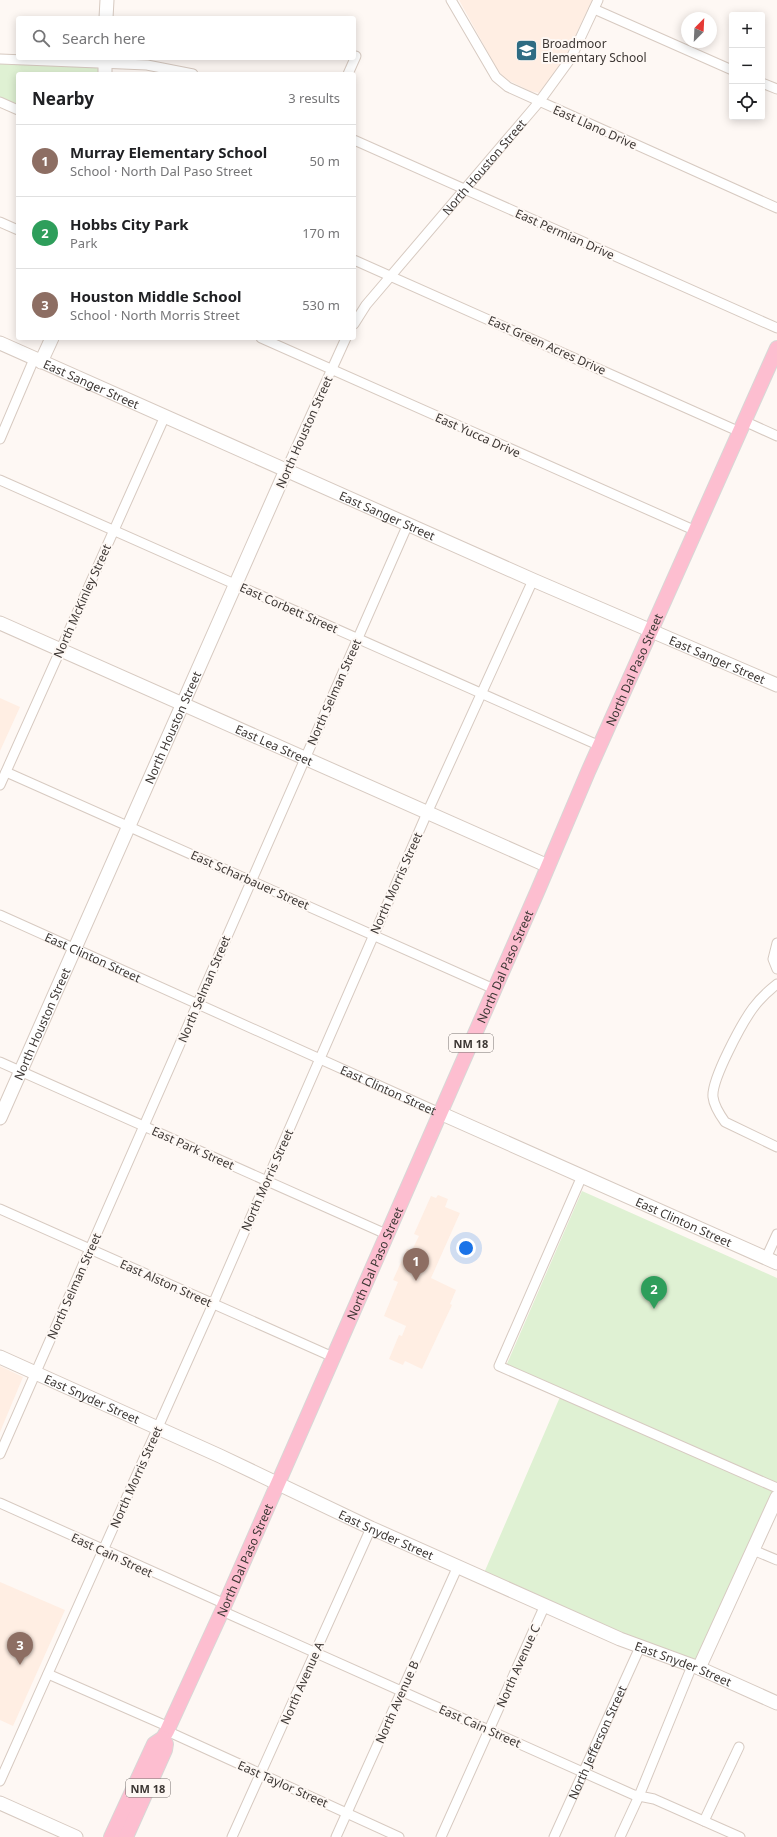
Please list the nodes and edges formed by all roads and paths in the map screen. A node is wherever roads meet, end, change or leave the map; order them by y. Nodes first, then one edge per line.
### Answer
1 (107, 0) edge
2 (452, 0) edge
3 (598, 0) edge
4 (594, 9) junction
5 (106, 16) edge
6 (0, 59) edge
7 (16, 60) edge
8 (18, 60) edge
9 (354, 60) edge
10 (105, 65) edge
11 (729, 69) edge
12 (183, 72) edge
13 (349, 72) edge
14 (764, 84) edge
15 (777, 89) edge
16 (0, 102) edge
17 (539, 102) junction
18 (16, 109) edge
19 (356, 141) edge
20 (464, 189) junction
21 (777, 208) edge
22 (0, 222) edge
23 (16, 229) edge
24 (356, 261) edge
25 (391, 276) junction
26 (356, 321) edge
27 (777, 328) edge
28 (51, 340) edge
29 (265, 340) edge
30 (345, 340) edge
31 (0, 344) edge
32 (777, 348) edge
33 (38, 360) junction
34 (332, 369) junction
35 (165, 416) junction
36 (742, 426) junction
37 (777, 436) edge
38 (0, 438) edge
39 (286, 470) junction
40 (0, 480) edge
41 (408, 524) junction
42 (114, 531) junction
43 (696, 531) junction
44 (533, 580) junction
45 (235, 584) junction
46 (0, 623) edge
47 (652, 631) junction
48 (357, 638) junction
49 (60, 650) junction
50 (777, 684) edge
51 (481, 693) junction
52 (182, 705) junction
53 (600, 746) junction
54 (305, 757) junction
55 (6, 772) junction
56 (0, 785) edge
57 (427, 813) junction
58 (129, 826) junction
59 (548, 866) junction
60 (250, 881) junction
61 (0, 915) edge
62 (374, 935) junction
63 (777, 943) edge
64 (75, 948) junction
65 (776, 966) edge
66 (777, 984) edge
67 (494, 989) junction
68 (197, 1003) junction
69 (320, 1059) junction
70 (0, 1062) edge
71 (20, 1072) junction
72 (440, 1112) junction
73 (0, 1118) edge
74 (144, 1126) junction
75 (777, 1147) edge
76 (582, 1176) junction
77 (267, 1181) junction
78 (0, 1209) edge
79 (386, 1234) junction
80 (777, 1234) edge
81 (90, 1249) junction
82 (772, 1260) edge
83 (213, 1304) junction
84 (0, 1357) edge
85 (333, 1357) junction
86 (36, 1374) junction
87 (157, 1428) junction
88 (0, 1454) edge
89 (277, 1483) junction
90 (777, 1488) edge
91 (777, 1497) edge
92 (0, 1503) edge
93 (371, 1528) junction
94 (103, 1550) junction
95 (753, 1550) junction
96 (777, 1560) edge
97 (458, 1566) junction
98 (545, 1605) junction
99 (223, 1608) junction
100 (640, 1647) junction
101 (315, 1654) junction
102 (696, 1667) junction
103 (48, 1674) junction
104 (402, 1691) junction
105 (777, 1703) edge
106 (489, 1729) junction
107 (166, 1732) junction
108 (739, 1747) dead end
109 (583, 1773) junction
110 (260, 1774) junction
111 (0, 1781) edge
112 (639, 1796) junction
113 (0, 1803) edge
114 (347, 1813) junction
115 (704, 1821) junction
116 (76, 1837) edge
117 (111, 1837) edge
118 (126, 1837) edge
119 (232, 1837) edge
120 (336, 1837) edge
121 (399, 1837) edge
122 (441, 1837) edge
123 (554, 1837) edge
124 (620, 1837) edge
125 (740, 1837) edge

1 - 5 street
2 - 17 street, East Llano Drive
3 - 4 street, North Houston Street
4 - 11 street
4 - 17 street, North Houston Street
6 - 7 street
8 - 10 street
9 - 13 street
10 - 12 street
14 - 15 street
16 - 18 street
17 - 20 street, North Houston Street
17 - 21 street, East Llano Drive
19 - 20 street, East Permian Drive
20 - 25 street, North Houston Street
20 - 27 street, East Permian Drive
22 - 23 street
24 - 25 street, East Green Acres Drive
25 - 26 street, North Houston Street
25 - 36 street, East Green Acres Drive
28 - 33 street
29 - 34 street, East Yucca Drive
30 - 34 street, North Houston Street
31 - 33 street, East Sanger Street
32 - 36 main road, North Dal Paso Street / NM 18
33 - 35 street, East Sanger Street
33 - 38 street
34 - 39 street, North Houston Street
34 - 43 street, East Yucca Drive
35 - 39 street, East Sanger Street
35 - 42 street, North McKinley Street
36 - 37 street, East Green Acres Drive
36 - 43 main road, North Dal Paso Street / NM 18
39 - 41 street, East Sanger Street
39 - 45 street, North Houston Street
40 - 42 street, East Corbett Street
41 - 44 street, East Sanger Street
41 - 48 street, North Selman Street
42 - 45 street, East Corbett Street
42 - 49 street, North McKinley Street
43 - 47 main road, North Dal Paso Street / NM 18
44 - 47 street, East Sanger Street
44 - 51 street, North Morris Street
45 - 48 street, East Corbett Street
45 - 52 street, North Houston Street
46 - 49 street, East Lea Street
47 - 50 street, East Sanger Street
47 - 53 main road, North Dal Paso Street / NM 18
48 - 51 street, East Corbett Street
48 - 54 street, North Selman Street
49 - 52 street, East Lea Street
49 - 55 street, North McKinley Street
51 - 53 street, East Corbett Street
51 - 57 street, North Morris Street
52 - 54 street, East Lea Street
52 - 58 street, North Houston Street
53 - 59 main road, North Dal Paso Street / NM 18
54 - 57 street, East Lea Street
54 - 60 street, North Selman Street
55 - 56 street, North McKinley Street
55 - 58 street, East Scharbauer Street
57 - 59 street, East Lea Street
57 - 62 street, North Morris Street
58 - 60 street, East Scharbauer Street
58 - 64 street, North Houston Street
59 - 67 main road, North Dal Paso Street / NM 18
60 - 62 street, East Scharbauer Street
60 - 68 street, North Selman Street
61 - 64 street, East Clinton Street
62 - 67 street, East Scharbauer Street
62 - 69 street, North Morris Street
63 - 65 street
64 - 68 street, East Clinton Street
64 - 71 street, North Houston Street
66 - 75 street
67 - 72 main road, North Dal Paso Street / NM 18
68 - 69 street, East Clinton Street
68 - 74 street, North Selman Street
69 - 72 street, East Clinton Street
69 - 77 street, North Morris Street
70 - 71 street, East Park Street
71 - 73 street, North Houston Street
71 - 74 street, East Park Street
72 - 76 street, East Clinton Street
72 - 79 main road, North Dal Paso Street / NM 18
74 - 77 street, East Park Street
74 - 81 street, North Selman Street
76 - 82 street, East Clinton Street
76 - 90 street
77 - 79 street, East Park Street
77 - 83 street, North Morris Street
78 - 81 street, East Alston Street
79 - 85 main road, North Dal Paso Street / NM 18
80 - 82 street
81 - 83 street, East Alston Street
81 - 86 street, North Selman Street
83 - 85 street, East Alston Street
83 - 87 street, North Morris Street
84 - 86 street, East Snyder Street
85 - 89 main road, North Dal Paso Street / NM 18
86 - 87 street, East Snyder Street
86 - 88 street, North Selman Street
87 - 89 street, East Snyder Street
87 - 94 street, North Morris Street
89 - 93 street, East Snyder Street
89 - 99 main road, North Dal Paso Street / NM 18
91 - 95 street
92 - 94 street, East Cain Street
93 - 97 street, East Snyder Street
93 - 101 street, North Avenue A
94 - 99 street, East Cain Street
94 - 103 street, North Morris Street
95 - 96 street
95 - 102 street
97 - 98 street, East Snyder Street
97 - 104 street, North Avenue B
98 - 100 street, East Snyder Street
98 - 106 street, North Avenue C
99 - 101 street, East Cain Street
99 - 107 main road, North Dal Paso Street / NM 18
100 - 102 street, East Snyder Street
100 - 109 street, North Jefferson Street
101 - 104 street, East Cain Street
101 - 110 street, North Avenue A
102 - 105 street, East Snyder Street
102 - 112 street
103 - 107 street, East Taylor Street
103 - 111 street, North Morris Street
104 - 106 street, East Cain Street
104 - 114 street, North Avenue B
106 - 109 street, East Cain Street
106 - 122 street, North Avenue C
107 - 110 street, East Taylor Street
107 - 117 main road, North Dal Paso Street
107 - 118 main road, North Dal Paso Street / NM 18
108 - 115 street
109 - 112 street, East Cain Street
109 - 123 street, North Jefferson Street
110 - 114 street, East Taylor Street
110 - 119 street, North Avenue A
112 - 115 street, East Cain Street
112 - 124 street
113 - 116 street
114 - 120 street, North Avenue B
114 - 121 street, East Taylor Street
115 - 125 street, East Cain Street

